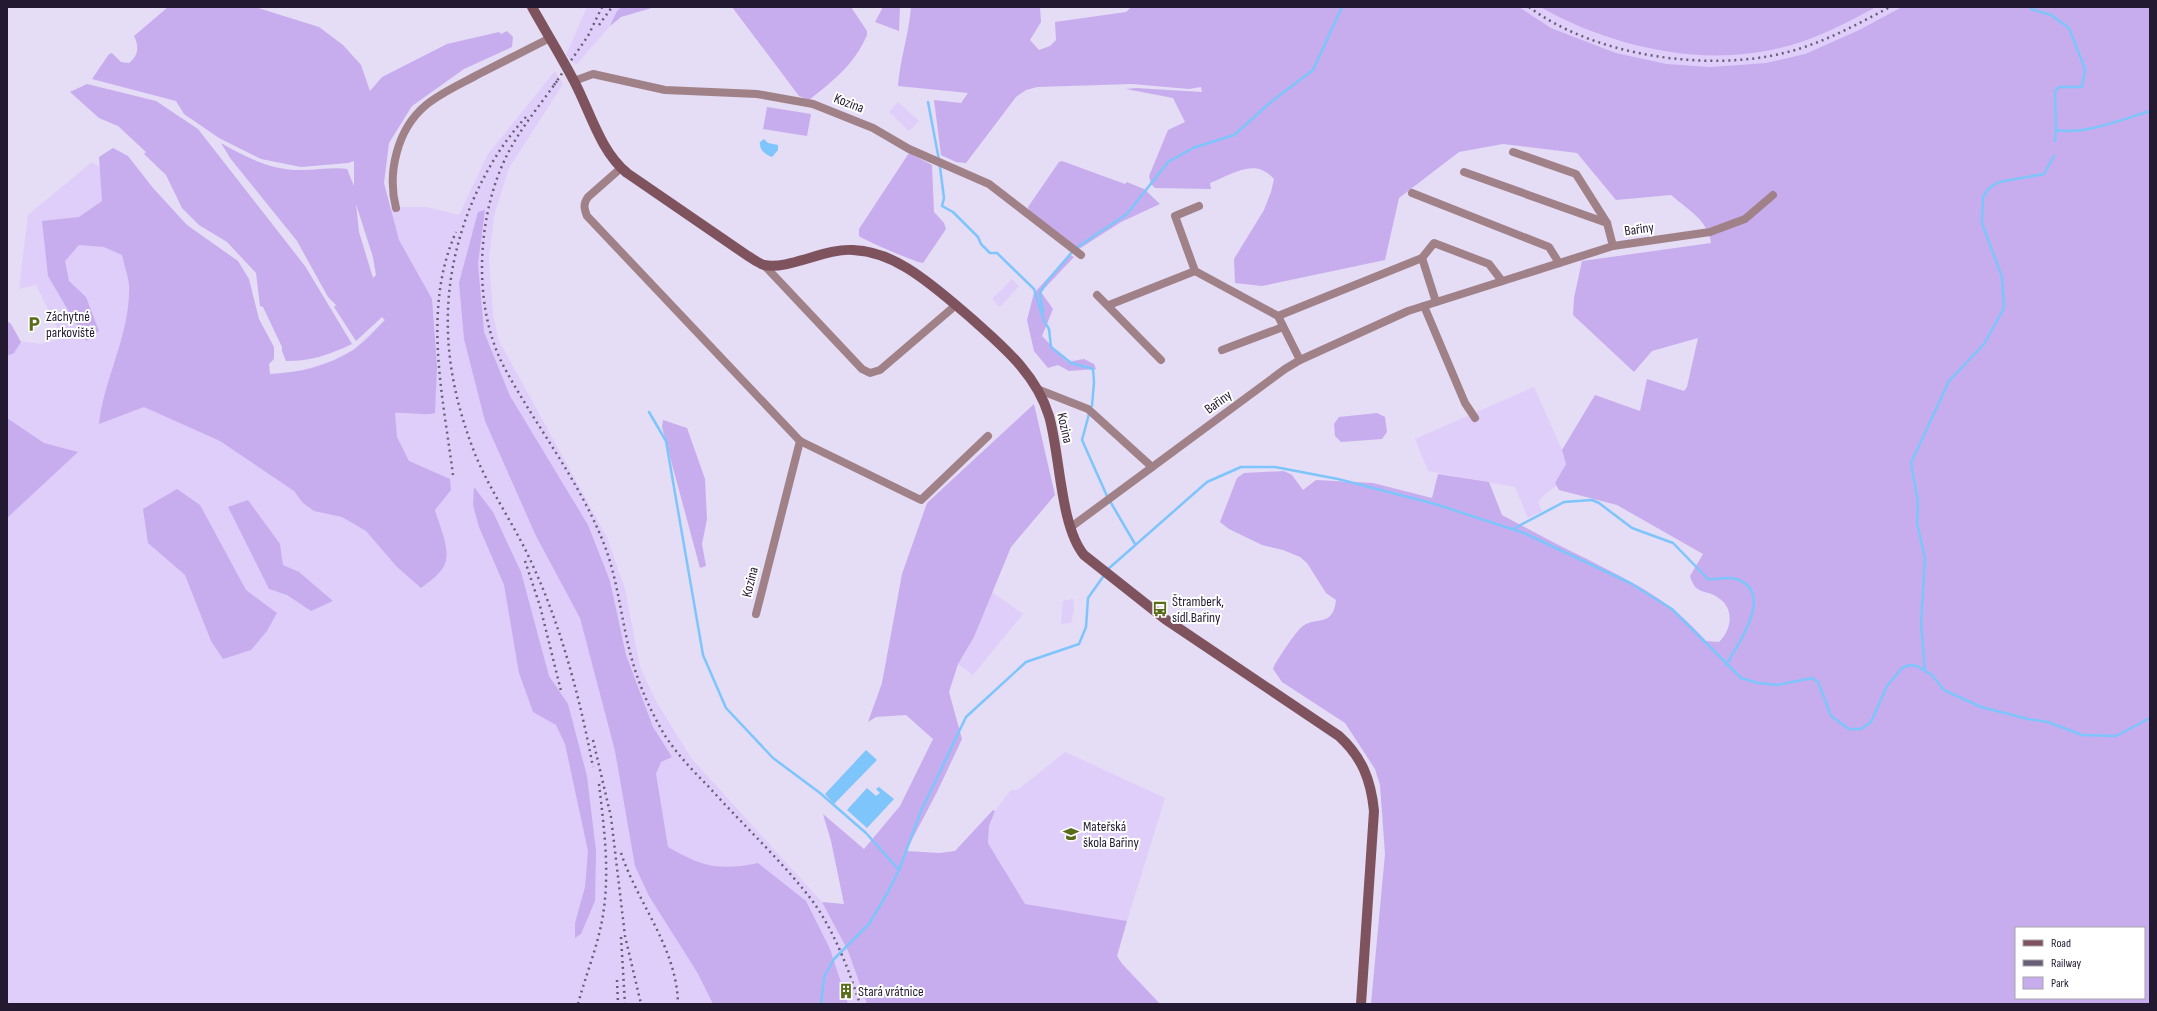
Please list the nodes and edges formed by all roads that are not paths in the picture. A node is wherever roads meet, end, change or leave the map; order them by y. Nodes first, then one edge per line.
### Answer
1 (532, 7) edge
2 (550, 38) junction
3 (574, 81) junction
4 (1514, 152) dead end
5 (622, 168) junction
6 (1464, 172) dead end
7 (1412, 193) dead end
8 (1773, 195) dead end
9 (1199, 206) dead end
10 (396, 208) dead end
11 (1607, 223) junction
12 (1612, 246) junction
13 (1081, 255) dead end
14 (1422, 258) junction
15 (1559, 264) junction
16 (764, 265) junction
17 (1195, 271) junction
18 (1502, 281) junction
19 (1097, 294) dead end
20 (1436, 302) junction
21 (956, 305) junction
22 (1109, 305) junction
23 (1424, 306) junction
24 (1278, 316) junction
25 (1283, 326) junction
26 (1222, 350) dead end
27 (1161, 360) dead end
28 (1300, 360) junction
29 (1037, 390) junction
30 (1475, 418) dead end
31 (988, 436) dead end
32 (800, 441) junction
33 (1152, 467) junction
34 (1071, 527) junction
35 (756, 614) dead end
36 (1361, 1004) edge

1 - 2 main road
2 - 3 main road
2 - 10 street
3 - 5 main road
3 - 13 street, Kozina
4 - 11 street
5 - 16 main road
5 - 32 street
6 - 11 street
7 - 15 street
8 - 12 street, Bařiny
9 - 17 street
11 - 12 street
12 - 15 street, Bařiny
14 - 18 street
14 - 20 street
14 - 24 street
15 - 18 street, Bařiny
16 - 21 main road, Kozina
16 - 21 street
17 - 22 street
17 - 24 street
18 - 20 street, Bařiny
19 - 22 street
20 - 23 street, Bařiny
21 - 29 main road, Kozina
22 - 27 street
23 - 28 street, Bařiny
23 - 30 street
24 - 25 street
25 - 26 street
25 - 28 street
28 - 33 street, Bařiny
29 - 33 street
29 - 34 main road, Kozina
31 - 32 street
32 - 35 street, Kozina
33 - 34 street, Bařiny
34 - 36 main road, Kozina

